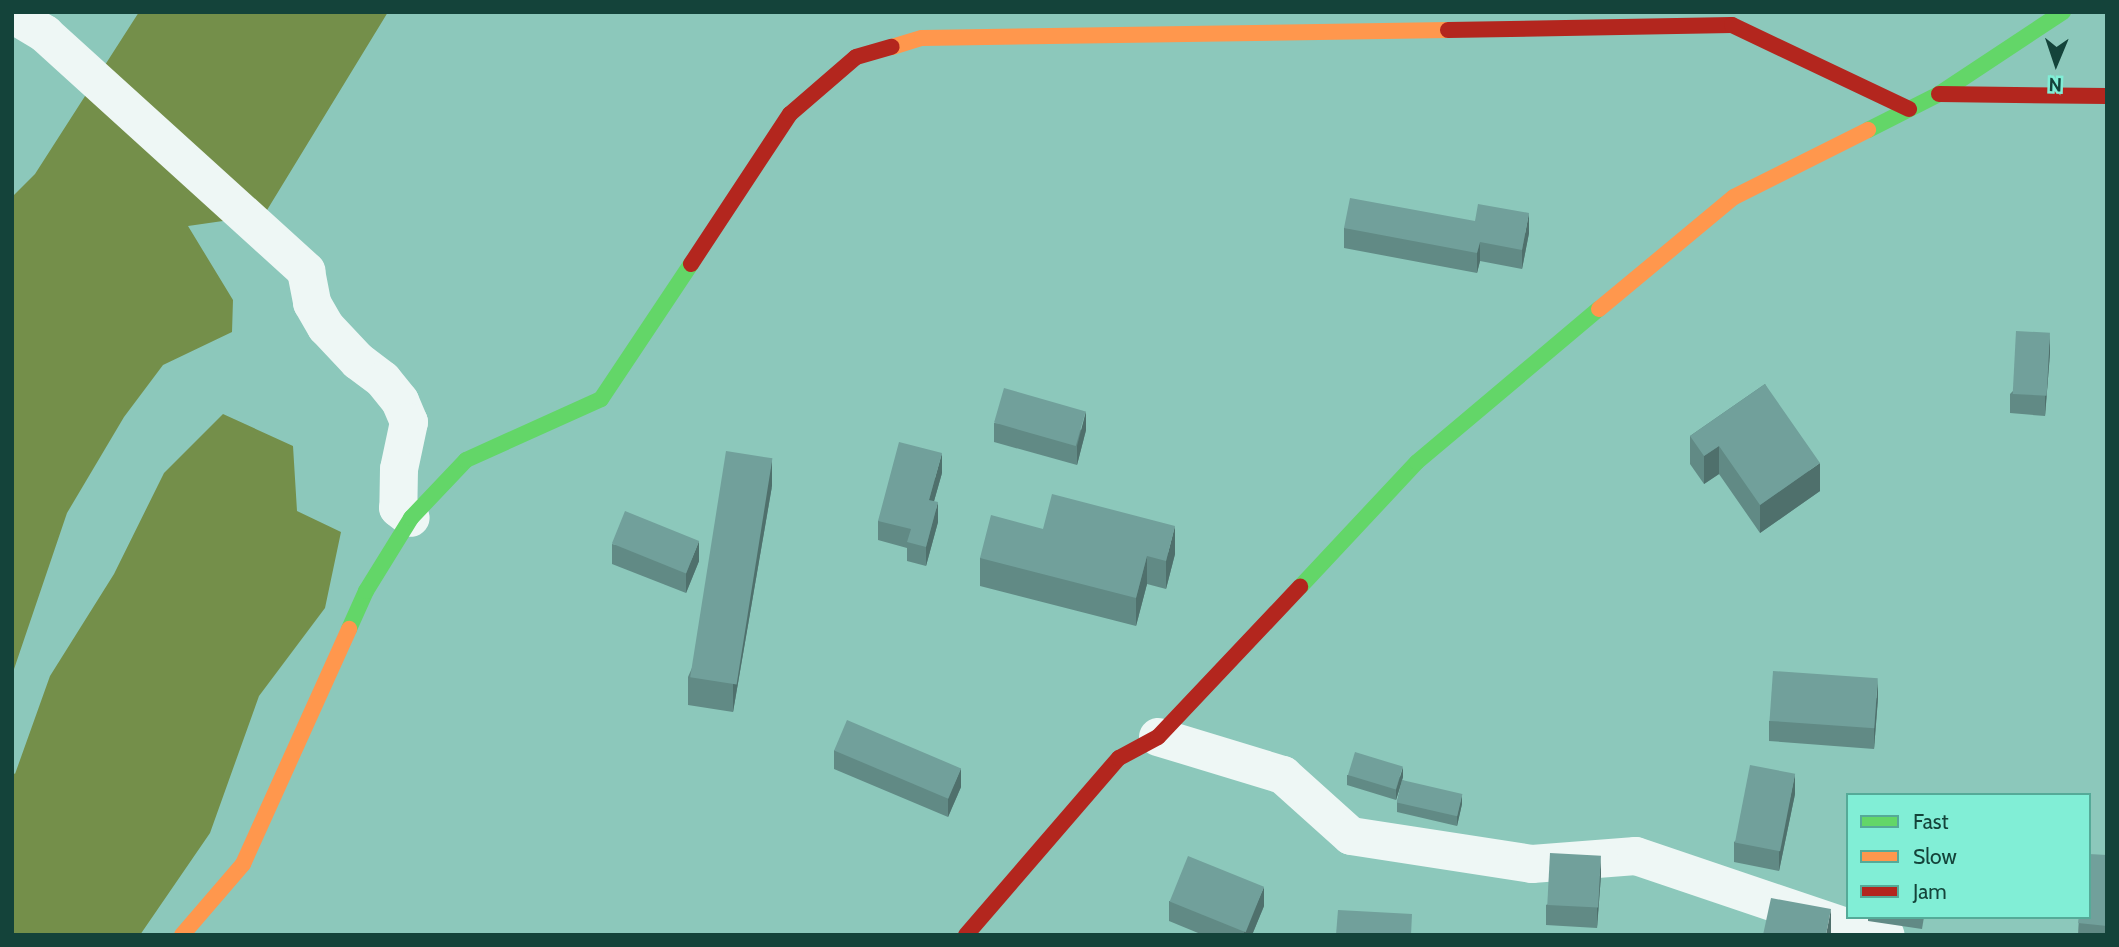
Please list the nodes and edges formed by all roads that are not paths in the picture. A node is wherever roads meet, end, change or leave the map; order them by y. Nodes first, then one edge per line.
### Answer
1 (2063, 12) edge
2 (12, 14) edge
3 (1940, 94) junction
4 (2107, 96) edge
5 (1909, 109) junction
6 (411, 518) junction
7 (1158, 737) junction
8 (182, 935) edge
9 (966, 935) edge
10 (1885, 935) edge

1 - 3 main road
2 - 6 street
3 - 4 main road
3 - 5 main road
5 - 6 main road
5 - 7 main road
6 - 8 main road
7 - 9 main road
7 - 10 street

